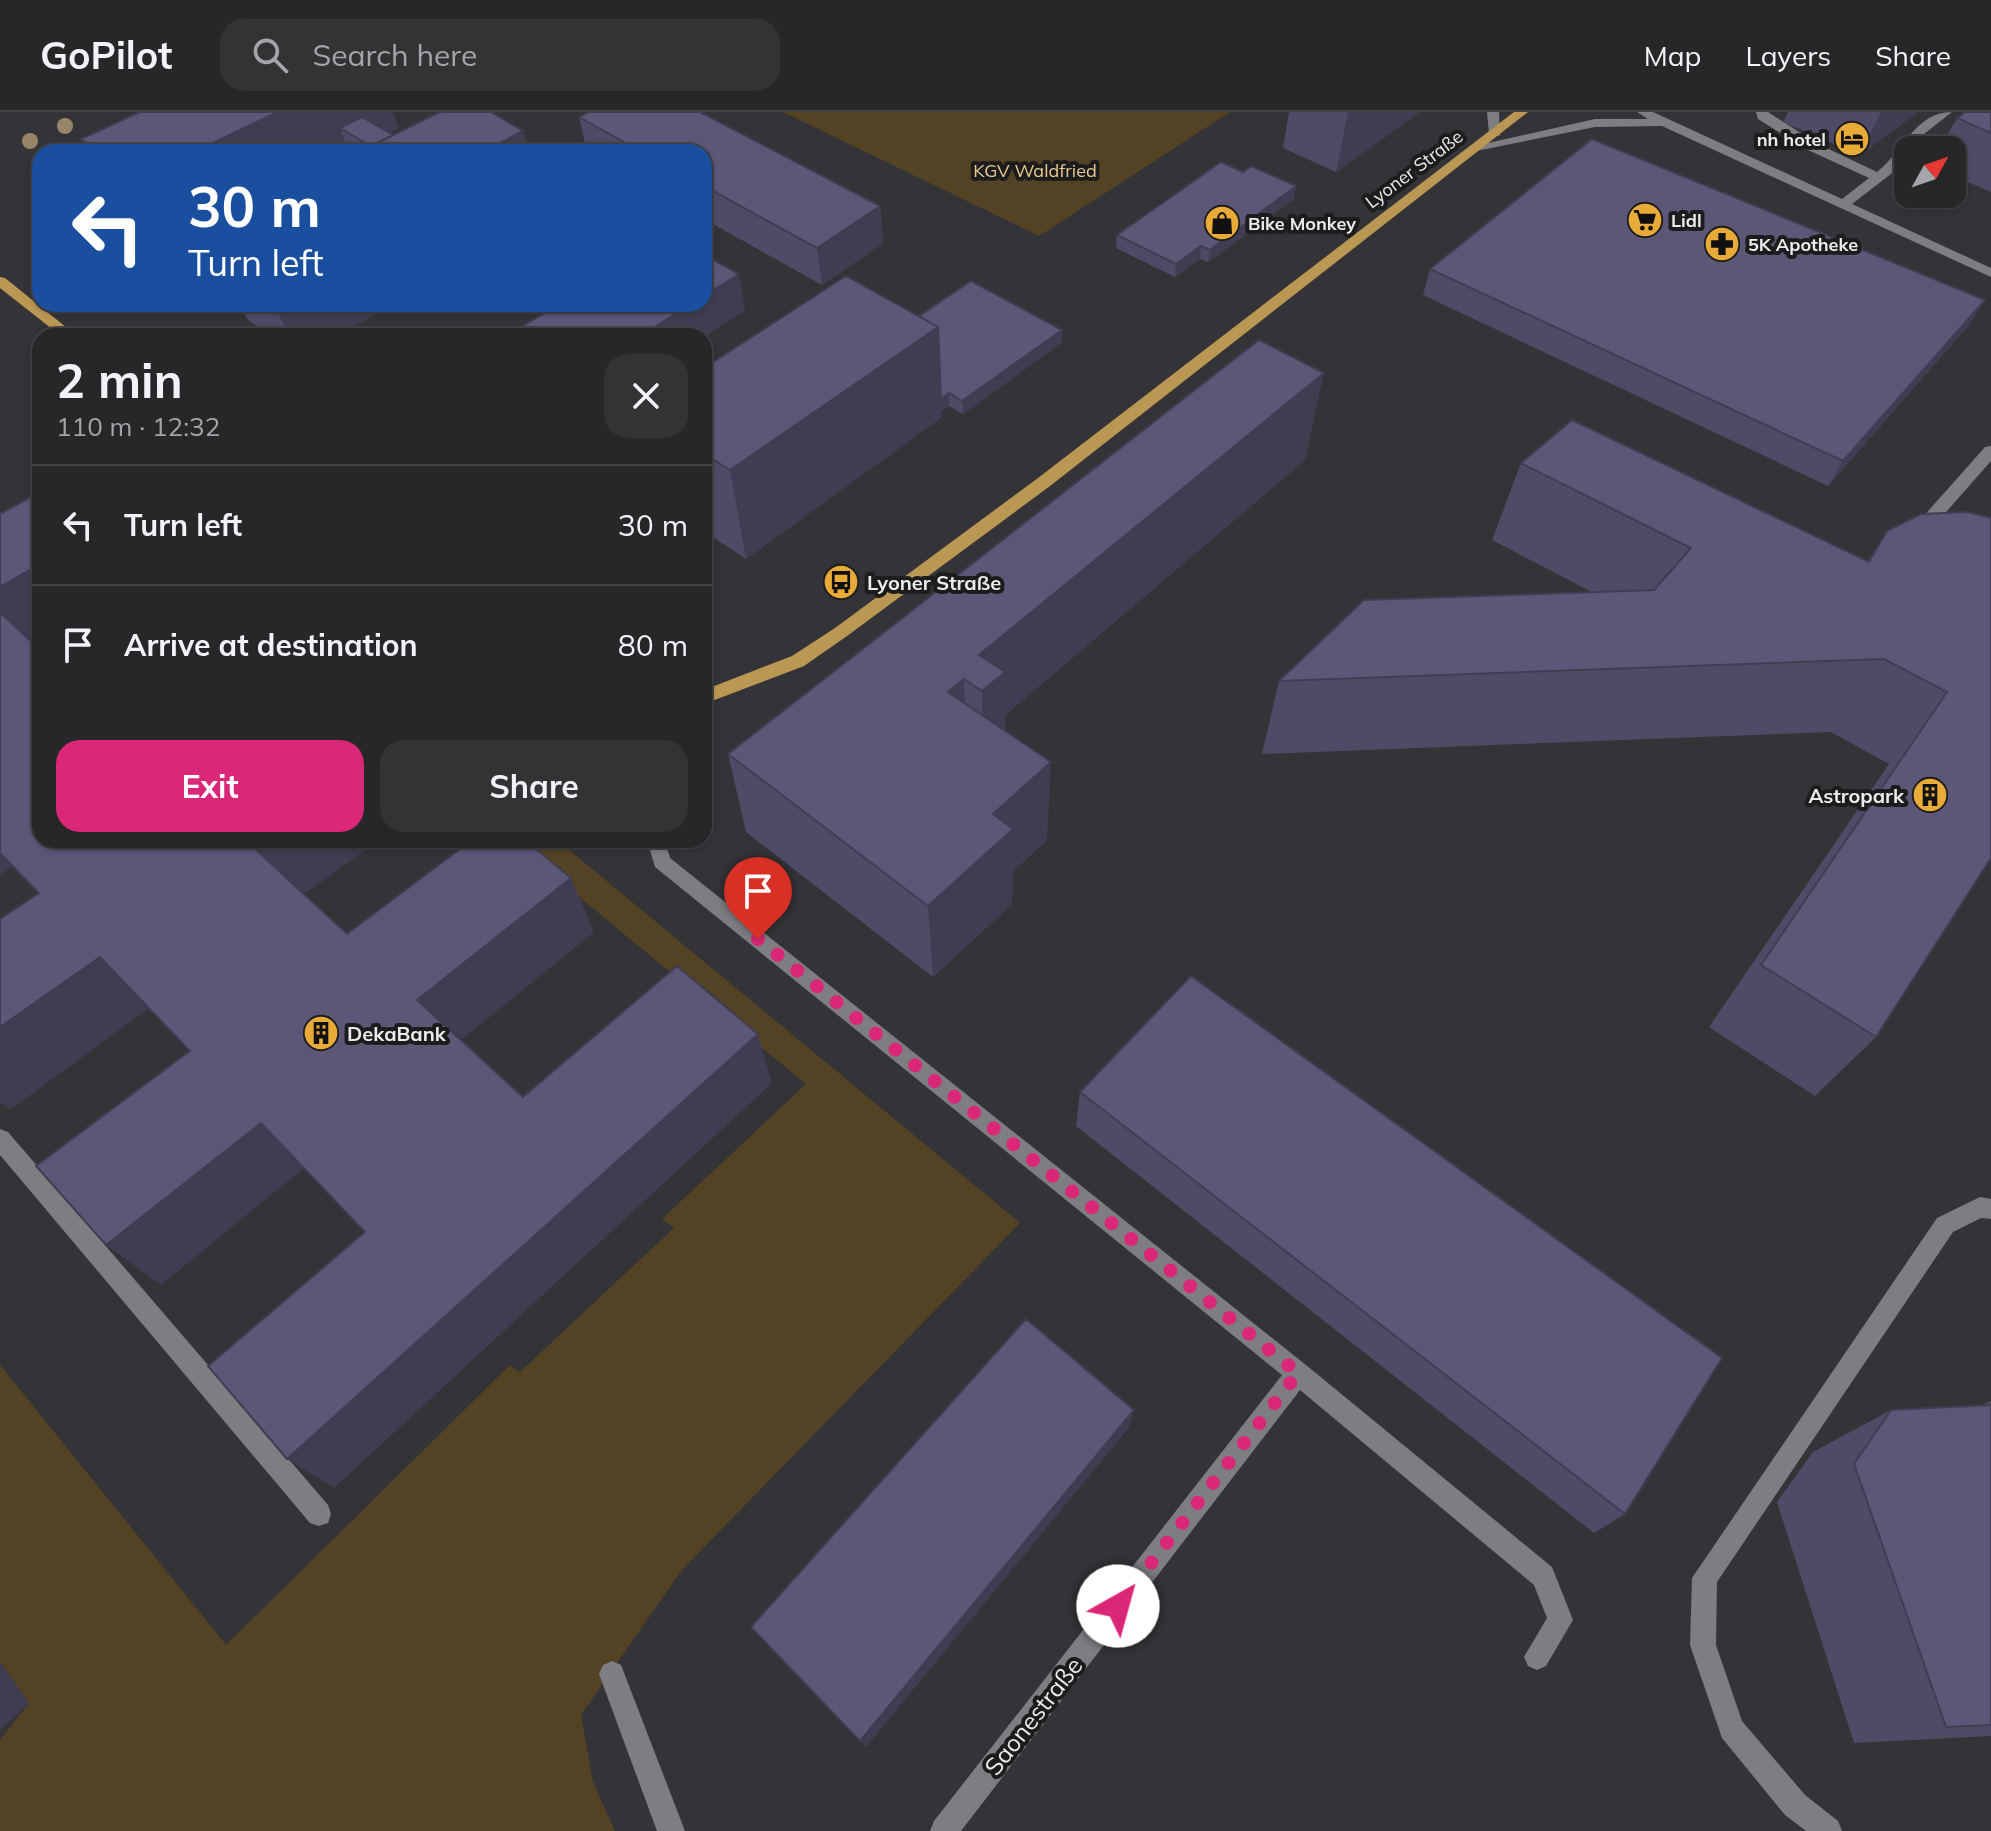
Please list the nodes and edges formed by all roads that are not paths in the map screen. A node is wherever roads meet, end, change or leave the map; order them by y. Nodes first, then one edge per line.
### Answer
1 (1493, 112) edge
2 (1522, 112) edge
3 (1643, 112) edge
4 (1676, 112) edge
5 (1762, 112) edge
6 (1946, 112) edge
7 (1667, 124) junction
8 (1495, 133) junction
9 (1707, 143) junction
10 (1476, 147) junction
11 (1878, 177) junction
12 (1842, 205) junction
13 (1991, 273) edge
14 (0, 281) edge
15 (32, 306) edge
16 (39, 312) edge
17 (60, 328) edge
18 (1991, 451) edge
19 (1912, 539) edge
20 (712, 694) edge
21 (658, 848) edge
22 (0, 1139) edge
23 (1991, 1209) edge
24 (1298, 1373) junction
25 (319, 1514) dead end
26 (1537, 1657) dead end
27 (612, 1674) dead end
28 (671, 1831) edge
29 (944, 1831) edge
30 (1828, 1831) edge

1 - 8 street
2 - 8 main road, Lyoner Straße
3 - 7 street
4 - 9 street
5 - 11 street
6 - 11 street
7 - 9 street
7 - 10 street
8 - 10 main road, Lyoner Straße
9 - 12 street
10 - 20 main road, Lyoner Straße
11 - 12 street
12 - 13 street
14 - 15 main road
16 - 17 main road
18 - 19 street
21 - 24 street
22 - 25 street
23 - 30 street
24 - 26 street
24 - 29 street, Saonestraße
27 - 28 street

